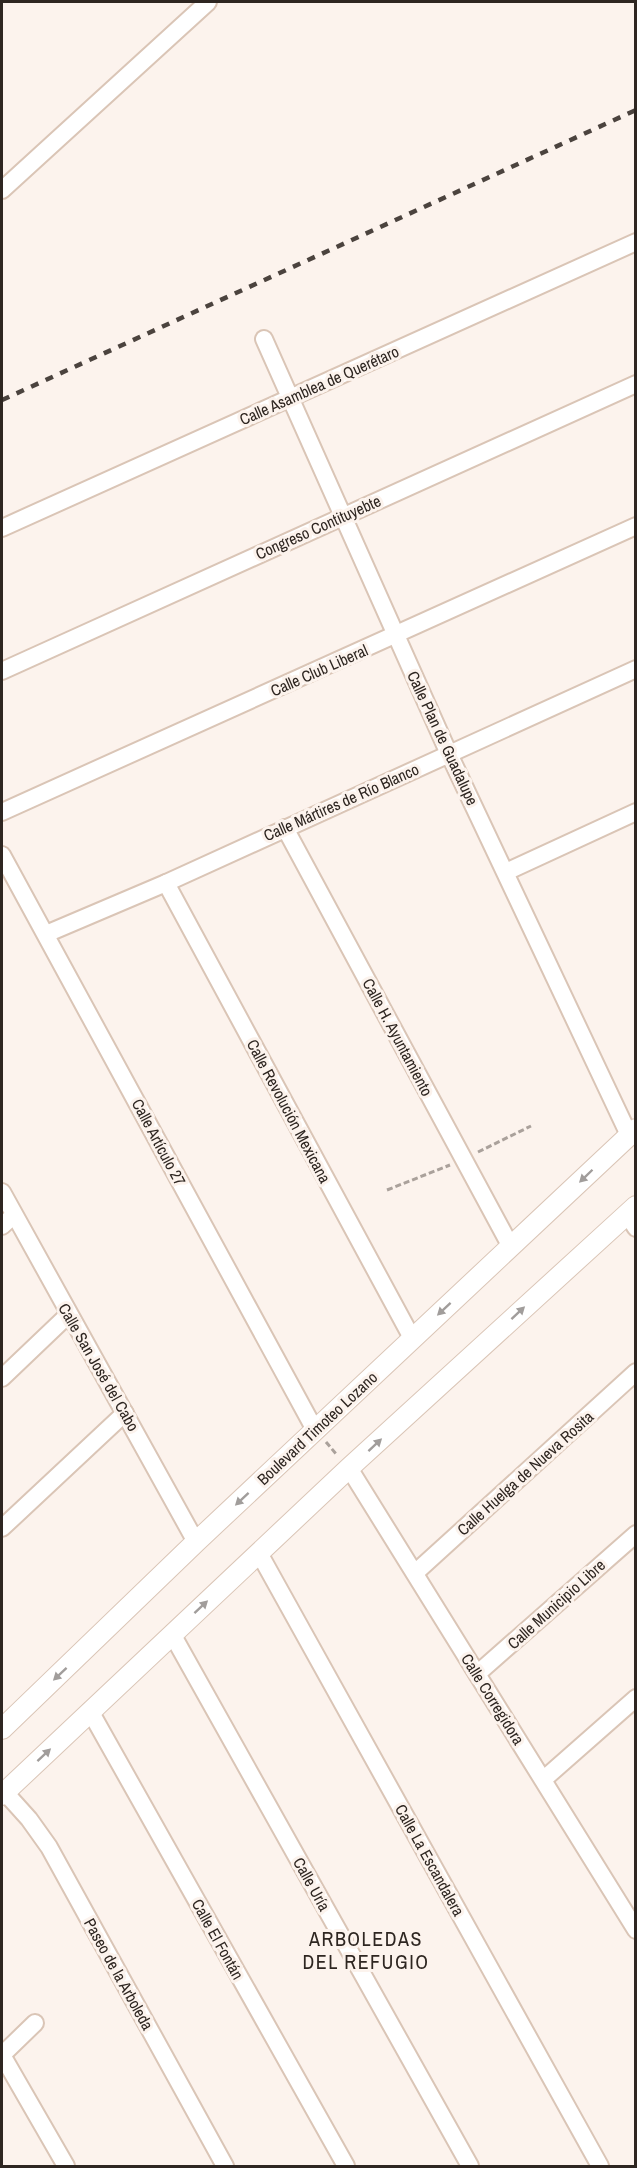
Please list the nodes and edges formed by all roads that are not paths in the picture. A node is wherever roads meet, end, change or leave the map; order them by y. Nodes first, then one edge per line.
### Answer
1 (208, 2) edge
2 (2, 190) edge
3 (636, 242) edge
4 (264, 339) dead end
5 (636, 384) edge
6 (289, 398) junction
7 (342, 516) junction
8 (636, 526) edge
9 (2, 528) edge
10 (397, 635) junction
11 (636, 669) edge
12 (2, 671) edge
13 (449, 754) junction
14 (2, 812) edge
15 (636, 812) edge
16 (285, 828) junction
17 (2, 855) edge
18 (506, 872) junction
19 (166, 883) junction
20 (46, 934) junction
21 (632, 1132) edge
22 (2, 1192) edge
23 (633, 1216) edge
24 (8, 1220) edge
25 (511, 1247) junction
26 (68, 1315) junction
27 (412, 1338) junction
28 (636, 1372) edge
29 (2, 1378) edge
30 (125, 1413) junction
31 (315, 1430) junction
32 (349, 1468) junction
33 (2, 1528) edge
34 (636, 1533) edge
35 (196, 1542) junction
36 (259, 1553) junction
37 (415, 1573) junction
38 (172, 1634) junction
39 (477, 1674) junction
40 (636, 1698) edge
41 (90, 1711) junction
42 (2, 1729) edge
43 (544, 1779) junction
44 (3, 1792) edge
45 (636, 1930) edge
46 (35, 2023) dead end
47 (2, 2055) edge
48 (66, 2166) edge
49 (225, 2166) edge
50 (346, 2166) edge
51 (470, 2166) edge
52 (600, 2166) edge

1 - 2 street
3 - 6 street, Calle Asamblea de Querétaro
4 - 6 street, Calle Plan de Guadalupe
5 - 7 street, Congreso Contituyebte
6 - 7 street, Calle Plan de Guadalupe
6 - 9 street, Calle Asamblea de Querétaro
7 - 10 street, Calle Plan de Guadalupe
7 - 12 street, Congreso Contituyebte
8 - 10 street, Calle Club Liberal
10 - 13 street, Calle Plan de Guadalupe
10 - 14 street, Calle Club Liberal
11 - 13 street, Calle Mártires de Río Blanco
13 - 16 street, Calle Mártires de Río Blanco
13 - 18 street, Calle Plan de Guadalupe
15 - 18 street
16 - 19 street, Calle Mártires de Río Blanco
16 - 25 street, Calle H. Ayuntamiento
17 - 20 street, Calle Artículo 27
18 - 21 street, Calle Plan de Guadalupe
19 - 20 street, Calle Mártires de Río Blanco
19 - 27 street, Calle Revolución Mexicana
20 - 31 street, Calle Artículo 27
21 -> 25 main road, Boulevard Timoteo Lozano
22 - 24 street, Calle San José del Cabo
32 -> 23 main road
24 - 26 street, Calle San José del Cabo
25 -> 27 main road, Boulevard Timoteo Lozano
26 - 29 street
26 - 30 street, Calle San José del Cabo
27 - 31 main road, Boulevard Timoteo Lozano
28 - 37 street, Calle Huelga de Nueva Rosita
30 - 33 street
30 - 35 street, Calle San José del Cabo
31 -> 35 main road, Boulevard Timoteo Lozano
32 - 36 main road
32 - 37 street, Calle Corregidora
34 - 39 street, Calle Municipio Libre
35 -> 42 main road, Boulevard Timoteo Lozano
38 -> 36 main road
36 - 52 street, Calle La Escandalera
37 - 39 street, Calle Corregidora
38 - 41 main road
38 - 51 street, Calle Uría
39 - 43 street, Calle Corregidora
40 - 43 street
44 -> 41 main road
41 - 50 street, Calle El Fontán
43 - 45 street, Calle Corregidora
44 - 49 street, Paseo de la Arboleda
46 - 47 street
47 - 48 street

